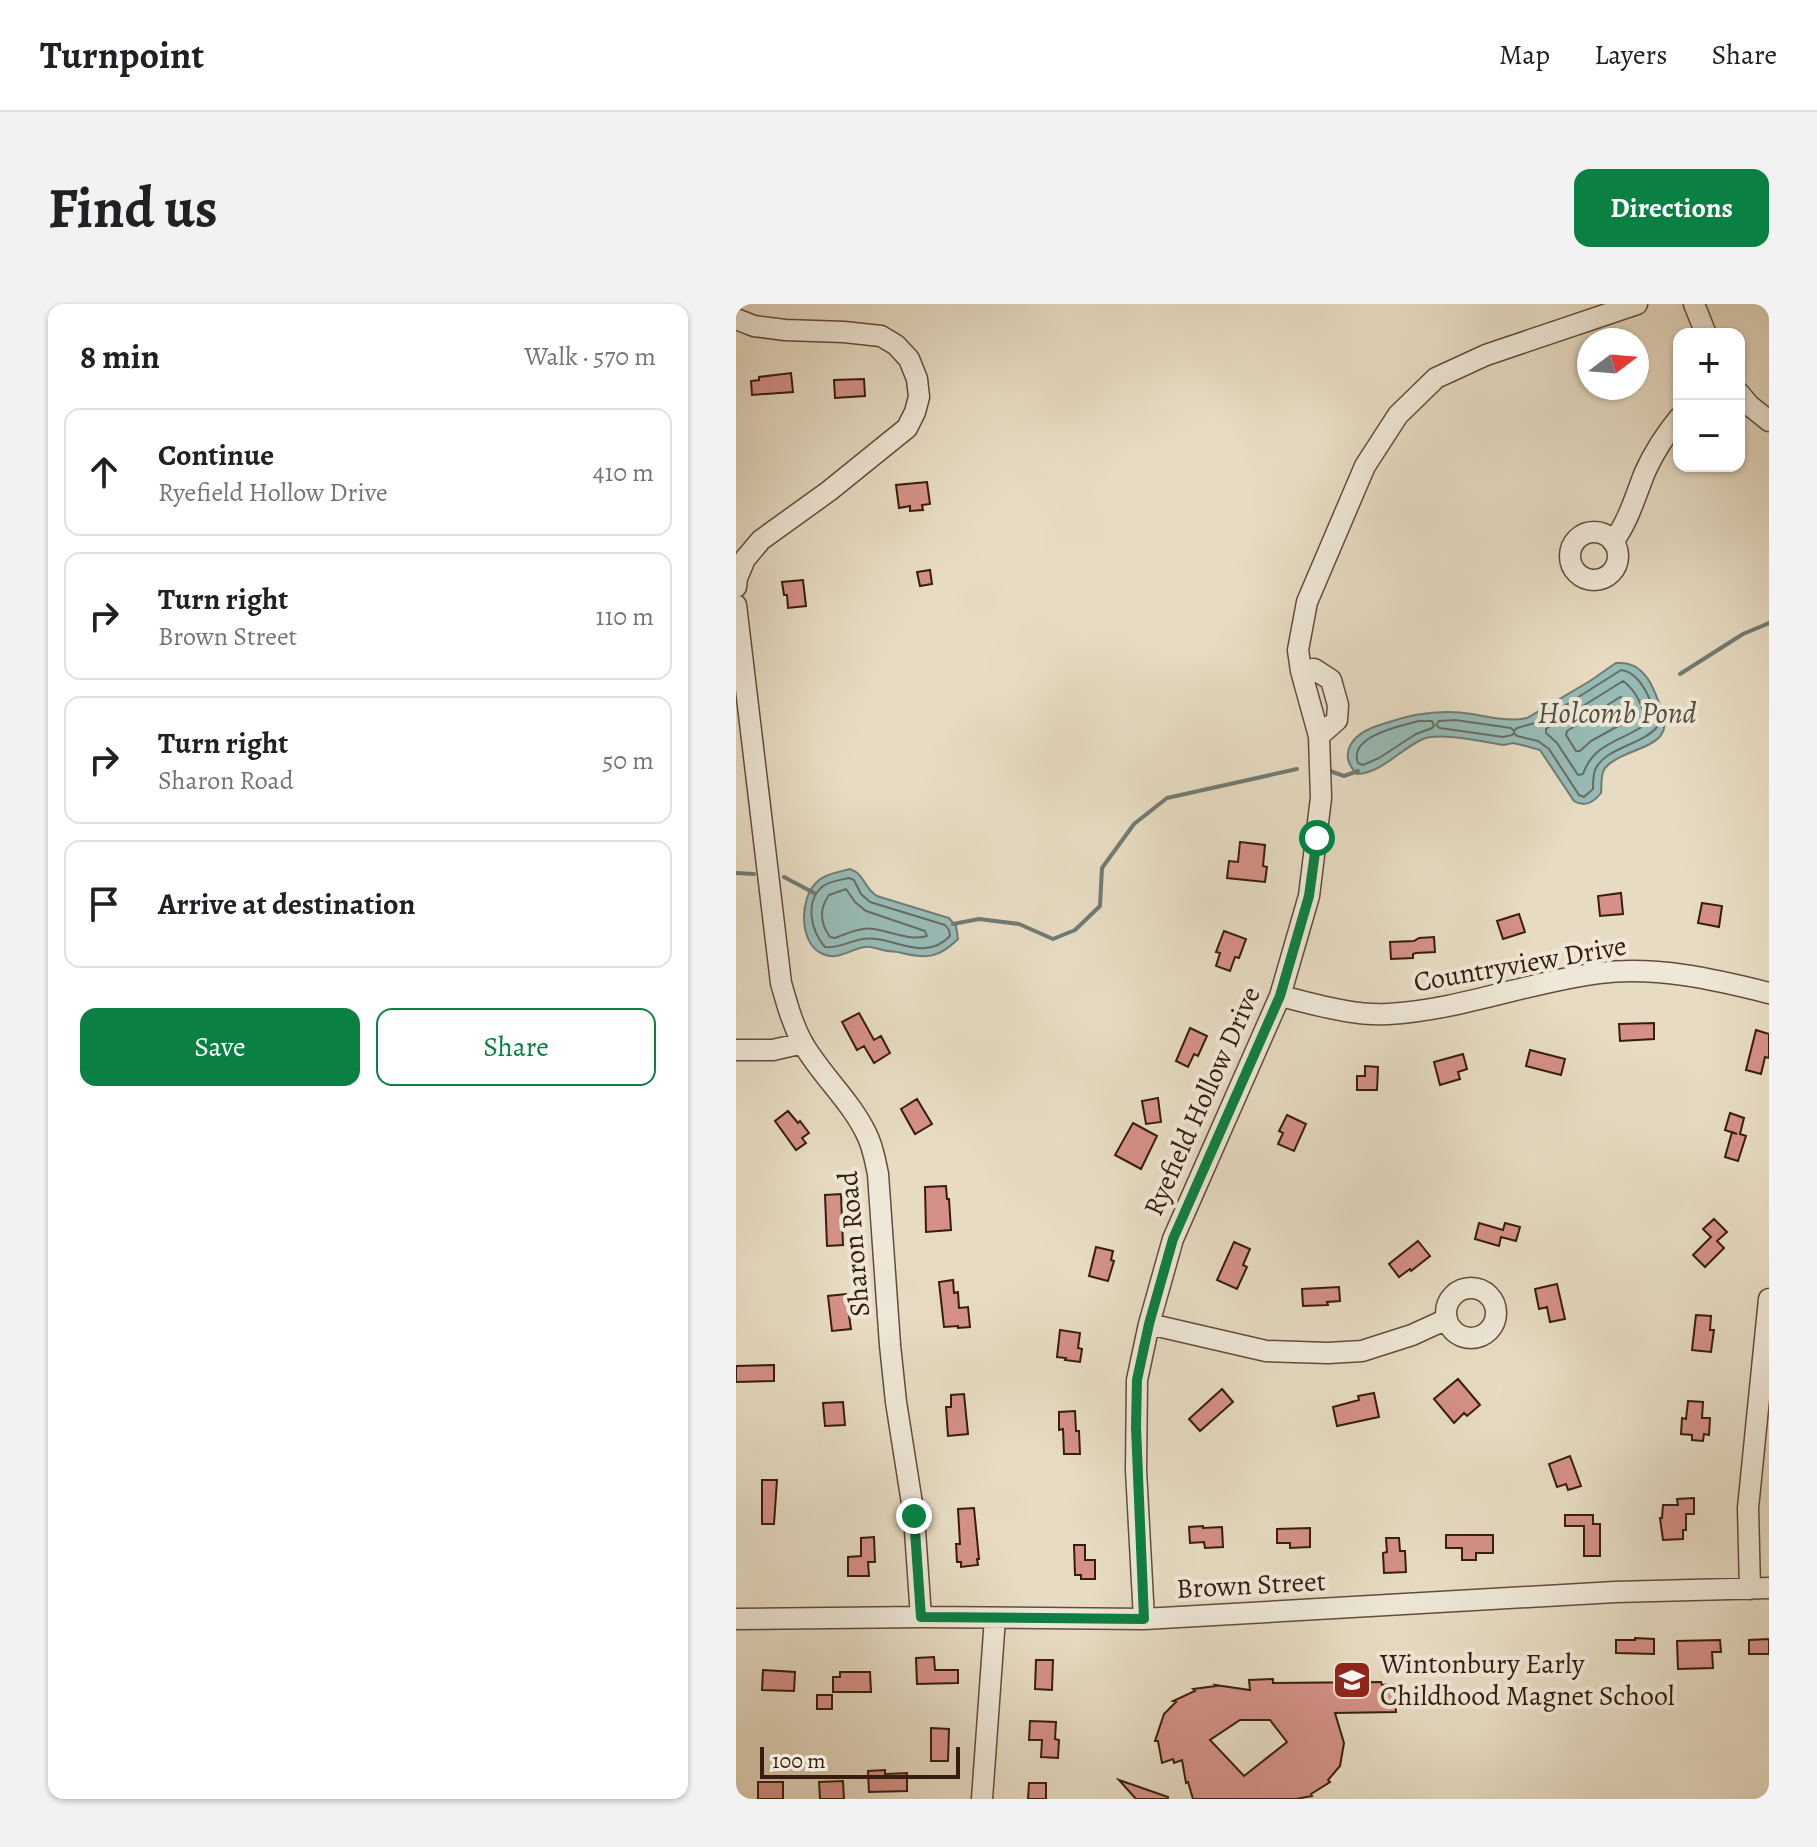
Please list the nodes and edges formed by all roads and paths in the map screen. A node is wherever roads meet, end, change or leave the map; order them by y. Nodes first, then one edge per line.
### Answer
1 (1637, 304) edge
2 (1694, 304) edge
3 (736, 319) edge
4 (1704, 328) edge
5 (1745, 400) edge
6 (1769, 421) edge
7 (1673, 425) edge
8 (1613, 542) dead end
9 (736, 587) edge
10 (736, 605) edge
11 (1769, 993) edge
12 (1280, 996) junction
13 (803, 1043) junction
14 (736, 1050) edge
15 (1769, 1299) edge
16 (1447, 1319) dead end
17 (1149, 1324) junction
18 (1759, 1588) edge
19 (921, 1617) junction
20 (995, 1618) junction
21 (736, 1619) edge
22 (1144, 1619) junction
23 (982, 1799) edge

1 - 12 street, Ryefield Hollow Drive
2 - 4 street
3 - 9 street
5 - 6 street
7 - 8 street
10 - 13 street, Sharon Road
11 - 12 street, Countryview Drive
12 - 17 street, Ryefield Hollow Drive
13 - 14 street
13 - 19 street, Sharon Road
15 - 18 street
16 - 17 street
17 - 22 street, Ryefield Hollow Drive
18 - 22 street, Brown Street
19 - 20 street, Brown Street
19 - 21 street, Brown Street
20 - 22 street, Brown Street
20 - 23 street

